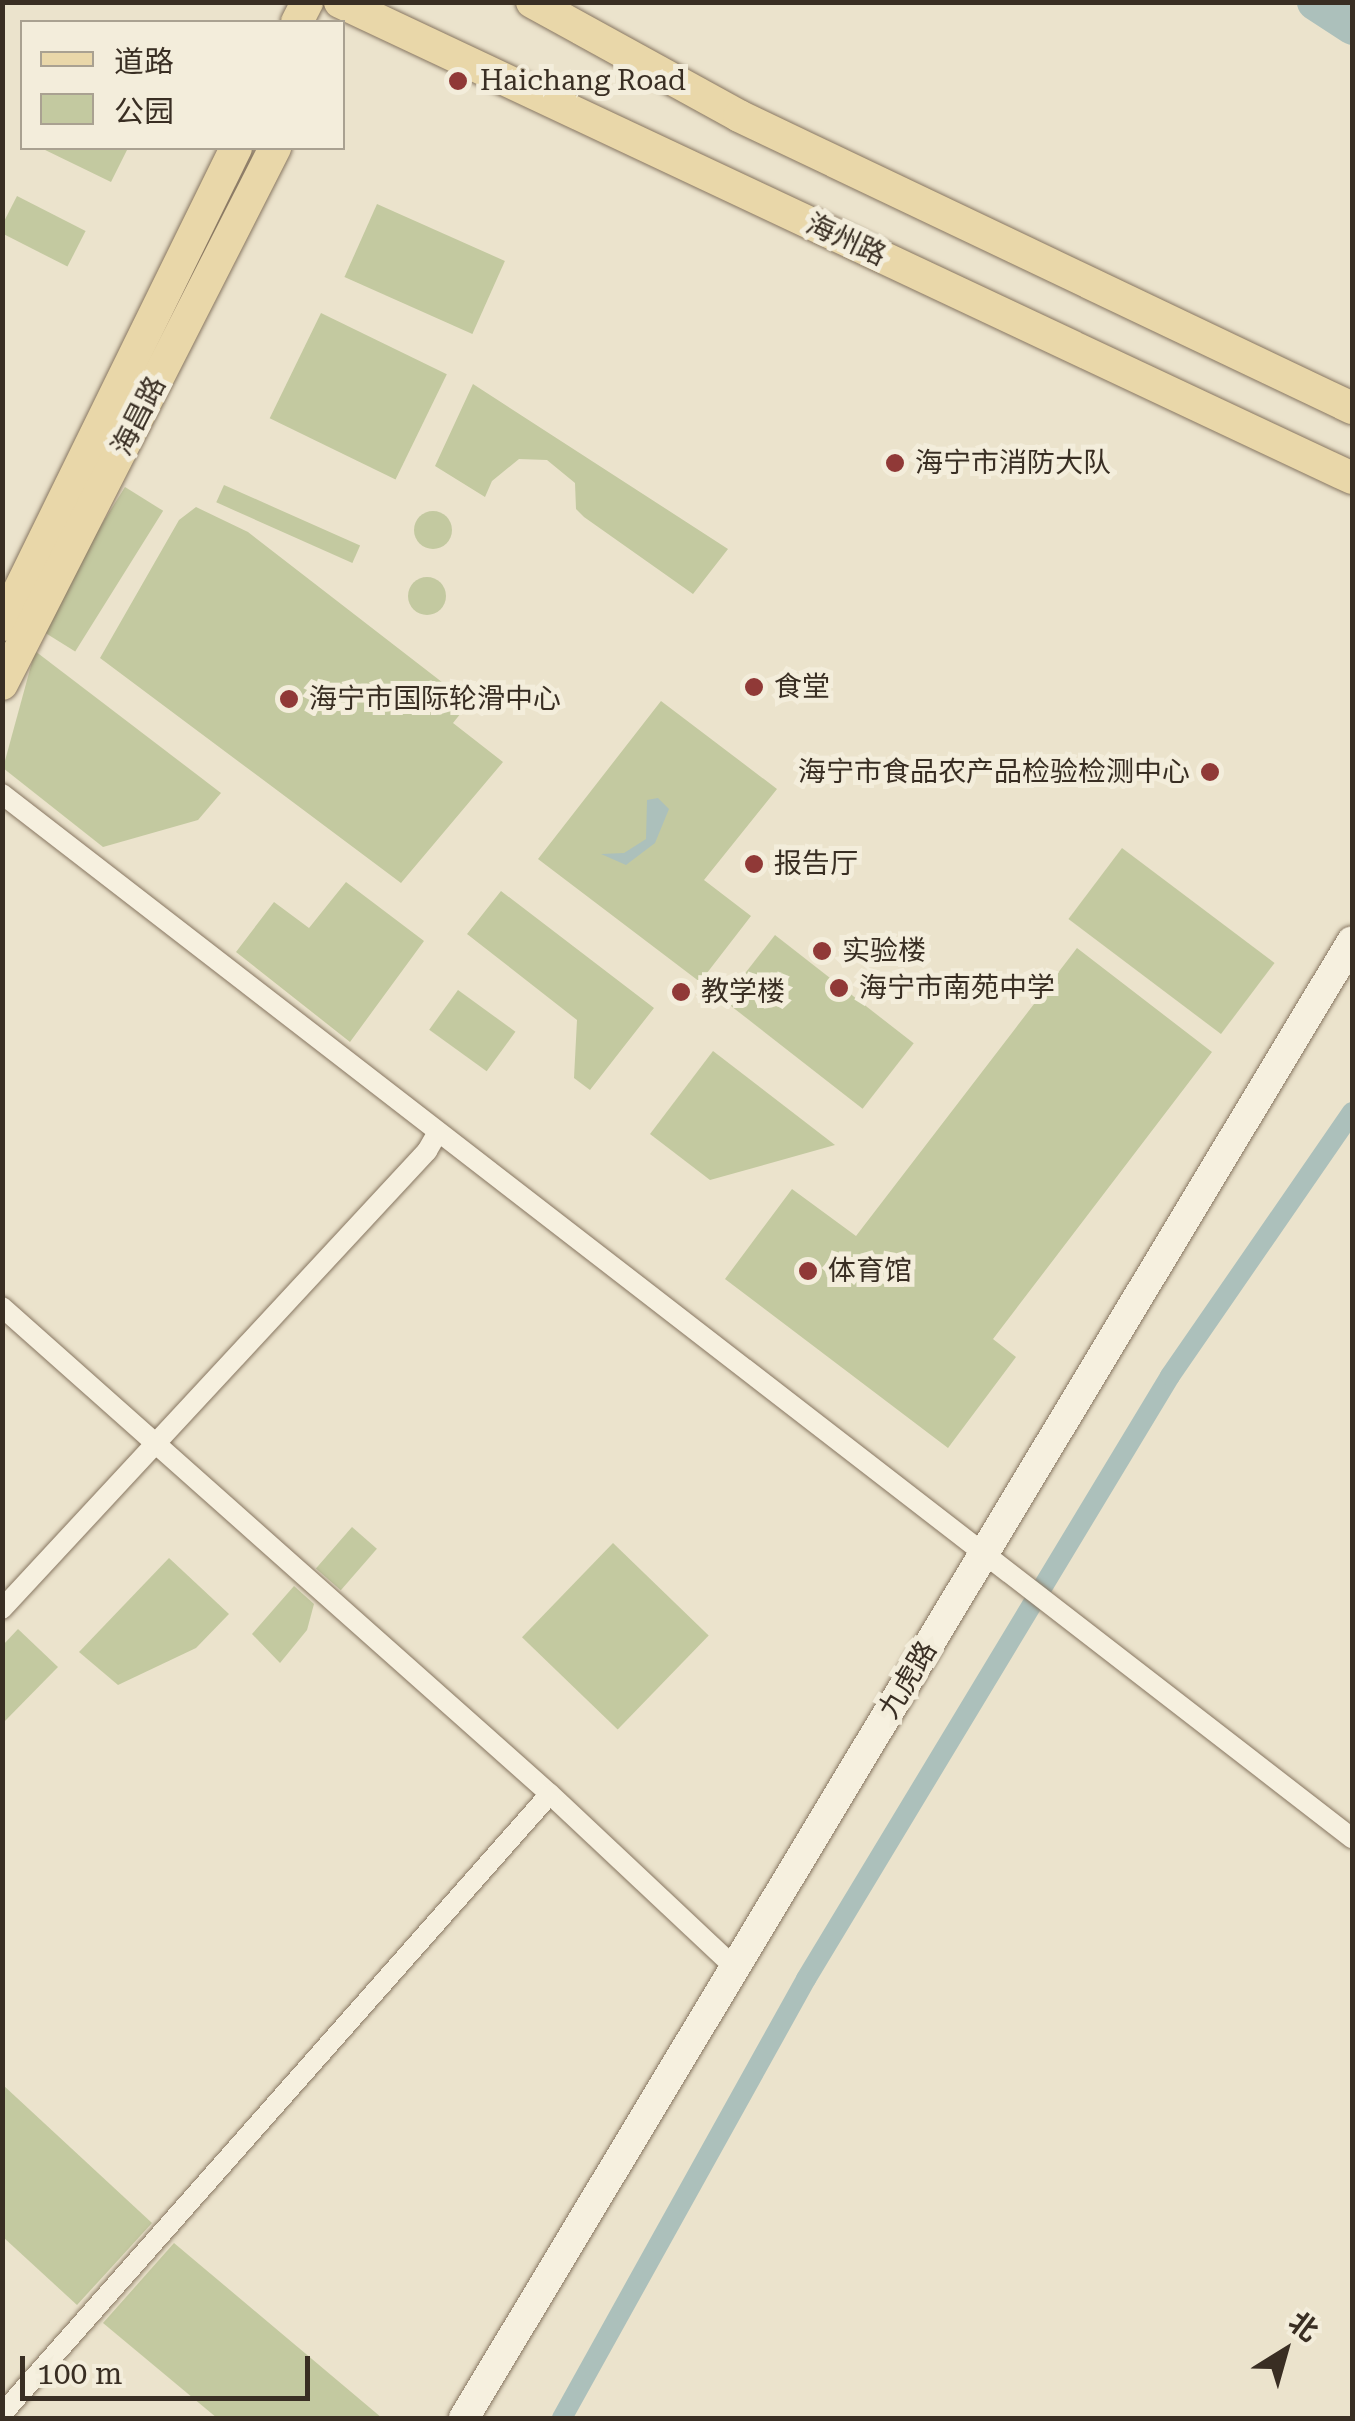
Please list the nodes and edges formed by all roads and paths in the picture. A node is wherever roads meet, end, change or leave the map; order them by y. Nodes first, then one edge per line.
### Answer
1 (532, 2) edge
2 (343, 8) edge
3 (235, 150) edge
4 (274, 150) edge
5 (1352, 408) edge
6 (1352, 478) edge
7 (2, 625) edge
8 (2, 684) edge
9 (2, 794) edge
10 (1352, 941) edge
11 (438, 1132) junction
12 (2, 1307) edge
13 (156, 1443) junction
14 (992, 1564) junction
15 (2, 1609) edge
16 (550, 1794) junction
17 (1352, 1838) edge
18 (734, 1968) junction
19 (2, 2414) edge
20 (464, 2418) edge

1 - 5 main road
2 - 6 main road, 海州路
3 - 7 main road, 海昌路
4 - 8 main road, 海昌路
9 - 11 street
10 - 14 street, 九虎路
11 - 13 street
11 - 14 street
12 - 13 street
13 - 15 street
13 - 16 street
14 - 17 street
14 - 18 street, 九虎路
16 - 18 street
16 - 19 street
18 - 20 street, 九虎路

